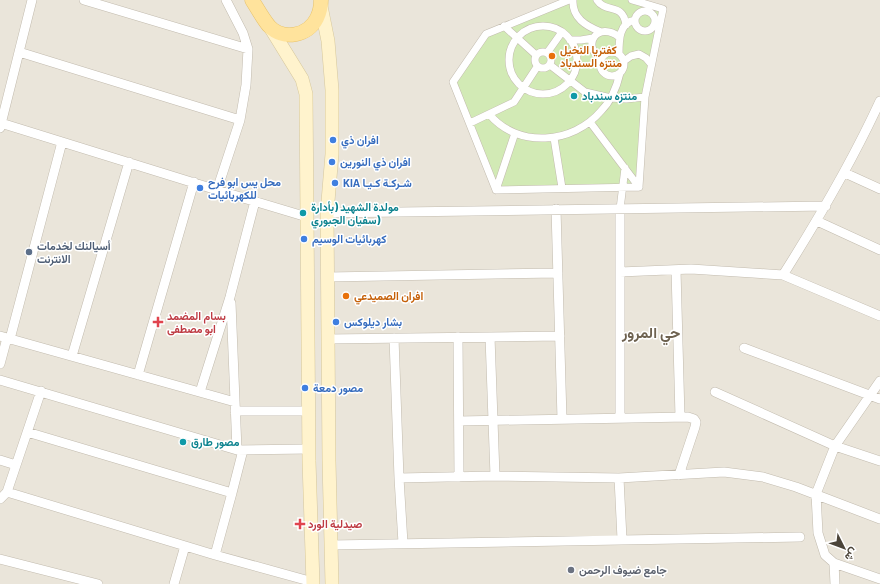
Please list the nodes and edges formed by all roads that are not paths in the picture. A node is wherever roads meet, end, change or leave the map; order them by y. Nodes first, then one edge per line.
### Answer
1 (32, 0) edge
2 (84, 0) edge
3 (226, 0) edge
4 (252, 0) edge
5 (569, 0) edge
6 (573, 0) edge
7 (597, 0) edge
8 (632, 0) edge
9 (100, 2) edge
10 (321, 3) edge
11 (635, 20) dead end
12 (626, 25) junction
13 (504, 26) junction
14 (270, 27) junction
15 (562, 32) junction
16 (601, 32) junction
17 (619, 37) junction
18 (517, 38) junction
19 (593, 38) junction
20 (570, 40) junction
21 (248, 49) junction
22 (19, 52) junction
23 (548, 53) junction
24 (619, 54) junction
25 (536, 55) junction
26 (600, 58) junction
27 (624, 61) junction
28 (651, 64) junction
29 (550, 65) junction
30 (537, 67) junction
31 (620, 72) junction
32 (570, 80) junction
33 (523, 87) junction
34 (645, 97) junction
35 (611, 98) junction
36 (880, 101) edge
37 (489, 114) junction
38 (876, 118) edge
39 (240, 120) junction
40 (590, 122) junction
41 (470, 123) junction
42 (1, 125) edge
43 (515, 133) junction
44 (554, 138) junction
45 (62, 142) junction
46 (129, 162) junction
47 (625, 168) junction
48 (845, 173) junction
49 (194, 182) junction
50 (622, 187) junction
51 (639, 187) junction
52 (562, 188) junction
53 (880, 189) edge
54 (217, 190) junction
55 (496, 190) junction
56 (255, 201) junction
57 (826, 206) junction
58 (556, 209) junction
59 (620, 209) junction
60 (327, 213) junction
61 (307, 217) junction
62 (817, 221) junction
63 (880, 250) edge
64 (676, 270) junction
65 (620, 272) junction
66 (558, 273) junction
67 (783, 275) junction
68 (328, 277) junction
69 (230, 297) junction
70 (880, 316) edge
71 (560, 336) junction
72 (458, 337) junction
73 (490, 337) junction
74 (6, 338) edge
75 (394, 338) junction
76 (328, 339) junction
77 (744, 348) dead end
78 (72, 356) junction
79 (0, 364) edge
80 (138, 375) junction
81 (0, 380) edge
82 (880, 381) edge
83 (41, 391) junction
84 (200, 392) junction
85 (715, 392) dead end
86 (871, 396) junction
87 (880, 399) edge
88 (235, 406) junction
89 (309, 411) junction
90 (680, 417) junction
91 (620, 418) junction
92 (562, 419) junction
93 (493, 420) junction
94 (459, 421) junction
95 (28, 432) junction
96 (835, 446) junction
97 (309, 449) junction
98 (240, 450) junction
99 (0, 460) edge
100 (329, 461) junction
101 (880, 462) edge
102 (16, 465) junction
103 (679, 475) junction
104 (495, 476) junction
105 (459, 477) junction
106 (399, 478) junction
107 (619, 478) junction
108 (7, 492) junction
109 (232, 493) junction
110 (816, 494) junction
111 (0, 499) edge
112 (880, 519) edge
113 (800, 537) dead end
114 (622, 539) junction
115 (403, 543) junction
116 (331, 545) junction
117 (185, 546) junction
118 (215, 555) junction
119 (0, 559) edge
120 (834, 563) junction
121 (880, 579) edge
122 (313, 583) edge
123 (98, 584) edge
124 (174, 584) edge
125 (332, 584) edge
126 (835, 584) edge

1 - 22 street
2 - 9 street
3 - 21 street
4 - 14 main road
5 - 13 street
6 - 16 street
7 - 12 street
8 - 28 street
9 - 21 street
10 - 14 main road
10 - 60 main road
11 - 12 street
12 - 17 street
13 - 18 street
13 - 41 street
14 - 61 main road
15 - 18 street
15 - 20 street
15 - 23 street
16 - 17 street
16 - 19 street
17 - 24 street
18 - 25 street
18 - 33 street
19 - 20 street
19 - 26 street
20 - 32 street
21 - 39 street
22 - 39 street
22 - 42 street
23 - 25 street
23 - 29 street
24 - 26 street
24 - 27 street
25 - 30 street
26 - 31 street
27 - 28 street
27 - 31 street
28 - 34 street
29 - 30 street
29 - 32 street
30 - 33 street
31 - 35 street
32 - 33 street
32 - 35 street
33 - 37 street
34 - 35 street
34 - 51 street
35 - 40 street
36 - 38 street
37 - 41 street
37 - 43 street
38 - 48 street
39 - 54 street
40 - 44 street
40 - 47 street
41 - 55 street
42 - 45 street
43 - 44 street
43 - 55 street
44 - 52 street
45 - 46 street
45 - 74 street
46 - 49 street
46 - 78 street
47 - 50 street
47 - 51 street
48 - 53 street
48 - 57 street
49 - 54 street
49 - 80 street
50 - 51 street
50 - 52 street
50 - 59 street
52 - 55 street
54 - 56 street
56 - 61 street
56 - 69 street
57 - 59 street
57 - 62 street
58 - 59 street
58 - 60 street
58 - 66 street
59 - 65 street
60 - 68 main road
61 - 89 main road
62 - 63 street
62 - 67 street
64 - 65 street
64 - 67 street
64 - 90 street
65 - 91 street
66 - 68 street
66 - 71 street
67 - 70 street
68 - 76 main road
69 - 84 street
69 - 88 street
71 - 73 street
71 - 92 street
72 - 73 street
72 - 75 street
72 - 94 street
73 - 93 street
74 - 78 street
74 - 79 street
75 - 76 street
75 - 106 street
76 - 100 main road
77 - 86 street
78 - 80 street
80 - 84 street
81 - 83 street
82 - 86 street
83 - 95 street
83 - 98 street
84 - 88 street
85 - 96 street
86 - 87 street
86 - 96 street
88 - 89 street
88 - 98 street
89 - 97 main road
90 - 91 street
90 - 103 street
91 - 92 street
92 - 93 street
93 - 94 street
93 - 104 street
94 - 105 street
95 - 102 street
95 - 109 street
96 - 101 street
96 - 110 street
97 - 98 street
97 - 100 main road
97 - 122 main road
98 - 109 street
99 - 102 street
100 - 116 main road
102 - 108 street
103 - 107 street
103 - 110 street
104 - 105 street
104 - 107 street
105 - 106 street
106 - 115 street
107 - 114 street
108 - 111 street
108 - 117 street
109 - 118 street
110 - 112 street
110 - 120 street
113 - 114 street
114 - 115 street
115 - 116 street
116 - 125 main road
117 - 118 street
117 - 124 street
118 - 122 street
119 - 123 street
120 - 121 street
120 - 126 street

